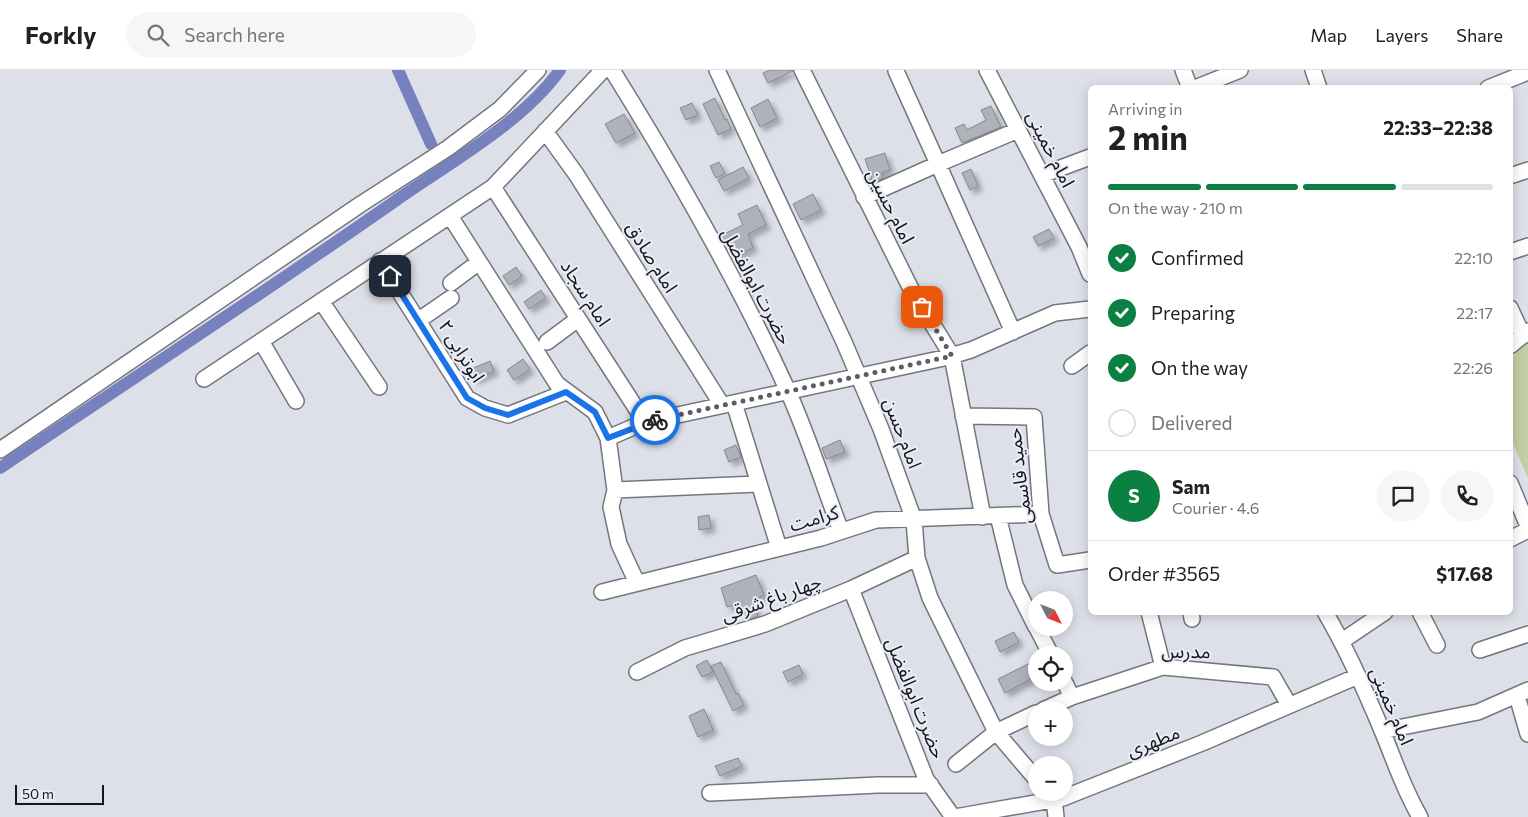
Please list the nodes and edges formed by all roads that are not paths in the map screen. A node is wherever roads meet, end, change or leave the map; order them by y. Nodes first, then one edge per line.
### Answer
1 (538, 70) edge
2 (603, 70) edge
3 (612, 70) edge
4 (717, 70) edge
5 (802, 70) edge
6 (987, 70) edge
7 (1183, 70) edge
8 (1240, 70) edge
9 (1313, 70) edge
10 (896, 71) edge
11 (1528, 72) edge
12 (1189, 85) edge
13 (1202, 85) edge
14 (1318, 85) edge
15 (1496, 85) edge
16 (1018, 130) junction
17 (545, 131) junction
18 (1088, 158) edge
19 (938, 164) junction
20 (1528, 170) edge
21 (1513, 175) edge
22 (1042, 176) junction
23 (493, 187) junction
24 (864, 197) junction
25 (450, 216) junction
26 (1528, 246) edge
27 (1513, 251) edge
28 (380, 261) junction
29 (479, 262) junction
30 (1088, 269) edge
31 (451, 283) dead end
32 (451, 298) dead end
33 (321, 301) junction
34 (1088, 309) edge
35 (1513, 313) edge
36 (578, 319) junction
37 (419, 320) junction
38 (1012, 332) junction
39 (1526, 333) edge
40 (260, 341) junction
41 (547, 342) dead end
42 (1513, 344) edge
43 (1088, 354) edge
44 (952, 356) junction
45 (1072, 366) dead end
46 (858, 376) junction
47 (204, 379) dead end
48 (379, 387) dead end
49 (788, 391) junction
50 (566, 392) junction
51 (296, 402) dead end
52 (728, 404) junction
53 (963, 416) junction
54 (645, 422) junction
55 (608, 438) junction
56 (0, 450) edge
57 (758, 484) junction
58 (615, 490) junction
59 (1513, 490) edge
60 (1041, 514) junction
61 (998, 516) junction
62 (982, 517) junction
63 (914, 520) junction
64 (1528, 528) edge
65 (841, 531) junction
66 (1513, 537) edge
67 (778, 548) junction
68 (917, 558) junction
69 (1088, 560) edge
70 (638, 583) junction
71 (851, 589) junction
72 (602, 592) dead end
73 (1028, 611) edge
74 (1150, 615) edge
75 (1327, 615) edge
76 (1381, 615) edge
77 (1422, 615) edge
78 (1528, 634) edge
79 (1342, 641) junction
80 (1437, 646) dead end
81 (1480, 650) dead end
82 (1163, 667) junction
83 (637, 672) dead end
84 (1358, 676) junction
85 (1069, 691) edge
86 (1523, 693) edge
87 (1072, 697) junction
88 (1063, 701) edge
89 (1289, 705) junction
90 (1028, 717) edge
91 (1382, 731) junction
92 (996, 732) junction
93 (1528, 734) edge
94 (956, 764) dead end
95 (1028, 770) edge
96 (931, 785) junction
97 (710, 793) dead end
98 (1073, 794) edge
99 (1028, 801) edge
100 (1052, 801) edge
101 (954, 817) edge
102 (1056, 817) edge
103 (1420, 817) edge

1 - 56 street
2 - 17 street
3 - 49 street, حضرت ابوالفضل
4 - 46 street, امام حسن
5 - 24 street, امام حسین
6 - 16 street, امام خمینی
7 - 12 street
8 - 13 street
9 - 14 street
10 - 19 street
11 - 15 street
16 - 19 street
16 - 22 street, امام خمینی
17 - 23 street
17 - 52 street, امام صادق
18 - 22 street
19 - 24 street
19 - 38 street
20 - 21 street
22 - 30 street, امام خمینی
23 - 25 street
23 - 36 street, امام سجاد
24 - 44 street, امام حسین
25 - 28 street
25 - 29 street
26 - 27 street
28 - 33 street
28 - 37 street, ابوترابی ۲
29 - 31 street
29 - 50 street
32 - 37 street
33 - 40 street
33 - 48 street
34 - 38 street
35 - 39 street
36 - 41 street
36 - 54 street, امام سجاد
37 - 50 street, ابوترابی ۲
38 - 44 street
39 - 42 street
40 - 47 street
40 - 51 street
43 - 45 street
44 - 46 street
44 - 53 street
46 - 49 street
46 - 63 street, امام حسن
49 - 52 street
49 - 65 street, حضرت ابوالفضل
50 - 55 street
52 - 54 street
52 - 57 street, امام صادق
53 - 60 street, حمید قاسمی
53 - 62 street
54 - 55 street
55 - 58 street
57 - 58 street
57 - 67 street, امام صادق
58 - 70 street
59 - 64 street
60 - 61 street, کرامت
60 - 69 street, حمید قاسمی
61 - 62 street, کرامت
61 - 73 street
62 - 63 street, کرامت
63 - 65 street, کرامت
63 - 68 street, امام حسن
64 - 66 street
65 - 67 street, کرامت
67 - 70 street, کرامت
68 - 71 street, چهار باغ شرقی
68 - 92 street, امام حسن
70 - 72 street, کرامت
71 - 83 street, چهار باغ شرقی
71 - 96 street, حضرت ابوالفضل
74 - 82 street
75 - 79 street, امام خمینی
76 - 79 street
77 - 80 street
78 - 81 street
79 - 84 street, امام خمینی
82 - 87 street, مدرس
82 - 89 street, مدرس
84 - 89 street, مطهری
84 - 91 street, امام خمینی
85 - 87 street
86 - 91 street
86 - 93 street
87 - 88 street, مدرس
89 - 98 street, مطهری
90 - 92 street
91 - 103 street, امام خمینی
92 - 94 street
92 - 95 street, امام حسن
96 - 97 street
96 - 101 street, حضرت ابوالفضل
99 - 101 street, مطهری
100 - 102 street

